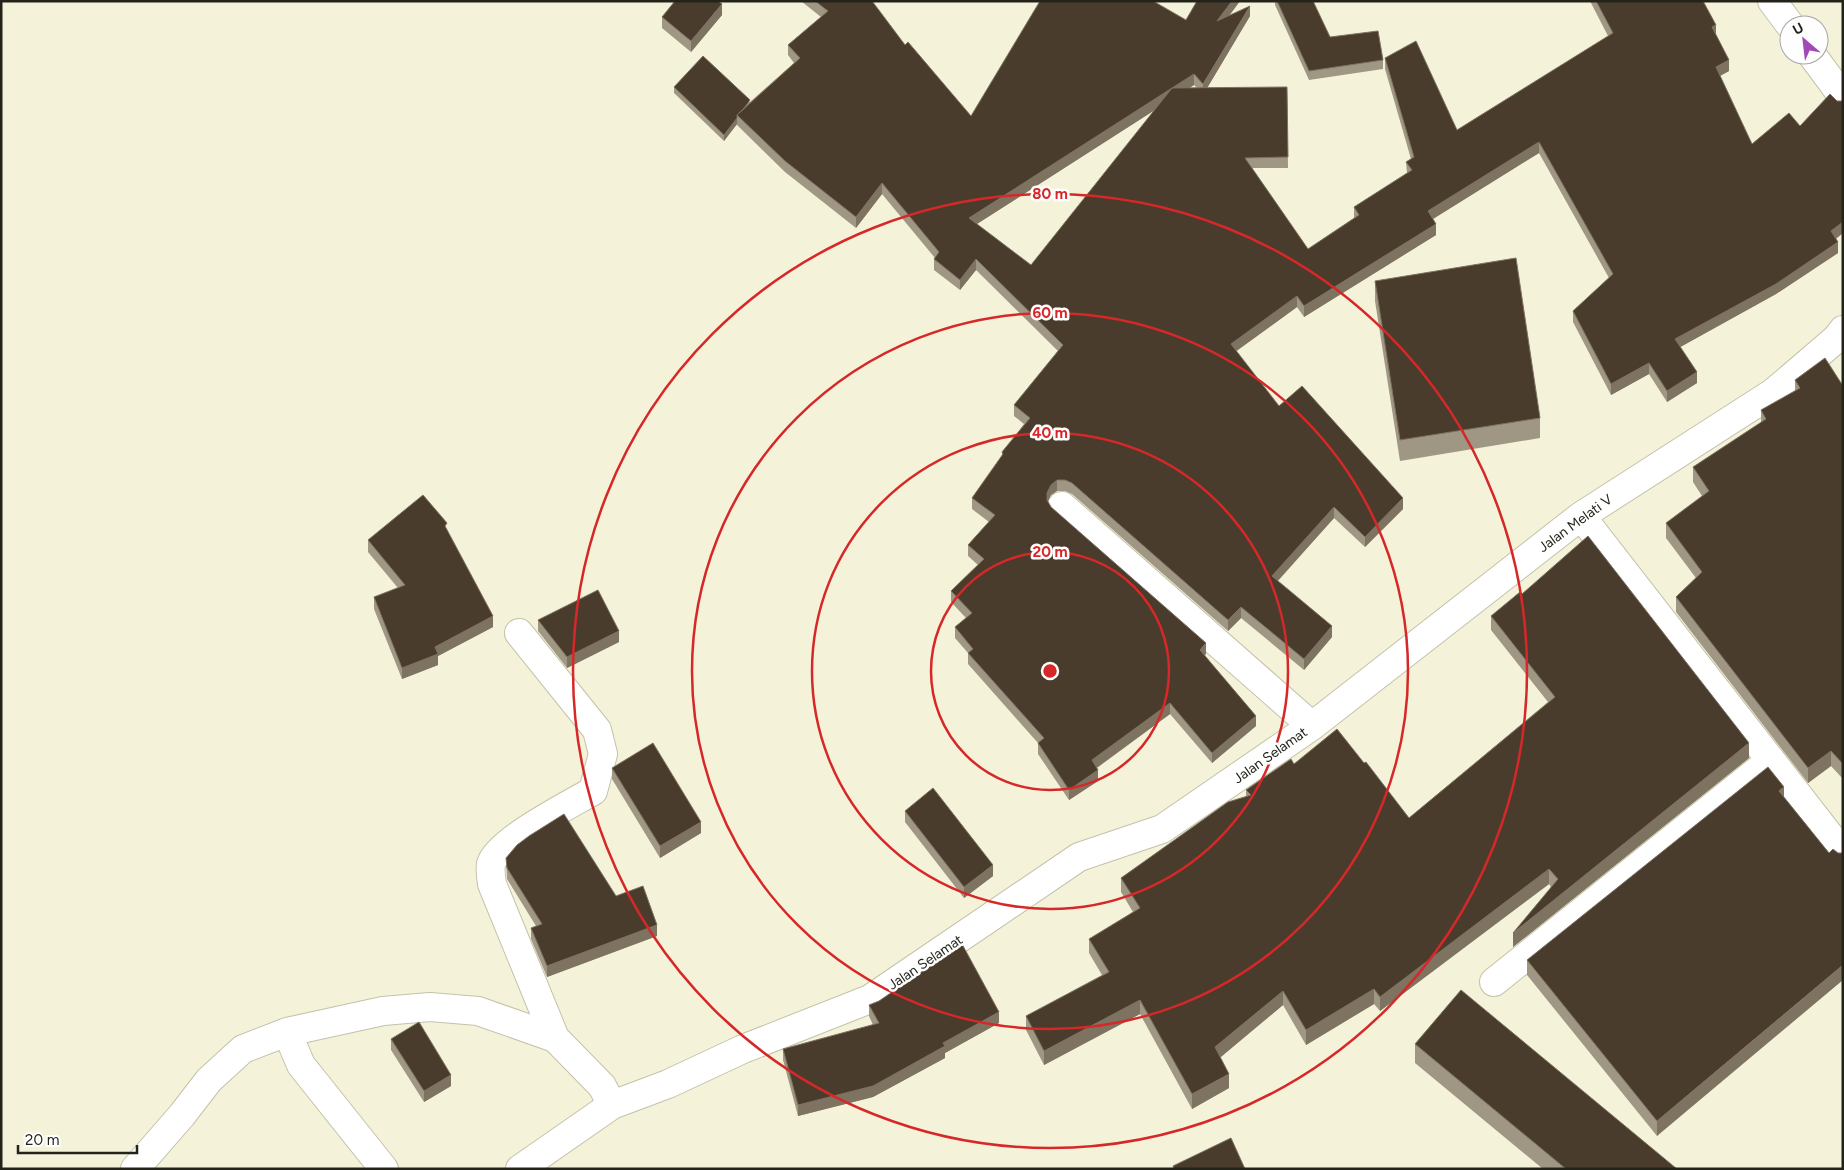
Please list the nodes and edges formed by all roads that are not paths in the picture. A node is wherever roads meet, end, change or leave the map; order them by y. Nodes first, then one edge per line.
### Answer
1 (1772, 1) edge
2 (1782, 15) edge
3 (1819, 65) edge
4 (1843, 97) edge
5 (1843, 330) edge
6 (1062, 506) dead end
7 (1581, 516) junction
8 (519, 632) dead end
9 (1312, 726) junction
10 (1772, 760) junction
11 (1843, 853) edge
12 (1494, 982) dead end
13 (288, 1032) junction
14 (555, 1038) junction
15 (612, 1105) junction
16 (135, 1169) edge
17 (384, 1169) edge
18 (520, 1169) edge

1 - 2 street
3 - 4 street
5 - 7 street, Jalan Melati V
6 - 9 street
7 - 9 street, Jalan Melati V
7 - 10 street
8 - 14 street
9 - 15 street, Jalan Selamat
10 - 11 street
10 - 12 street
13 - 14 street
13 - 16 street
13 - 17 street
14 - 15 street
15 - 18 street, Jalan Selamat

